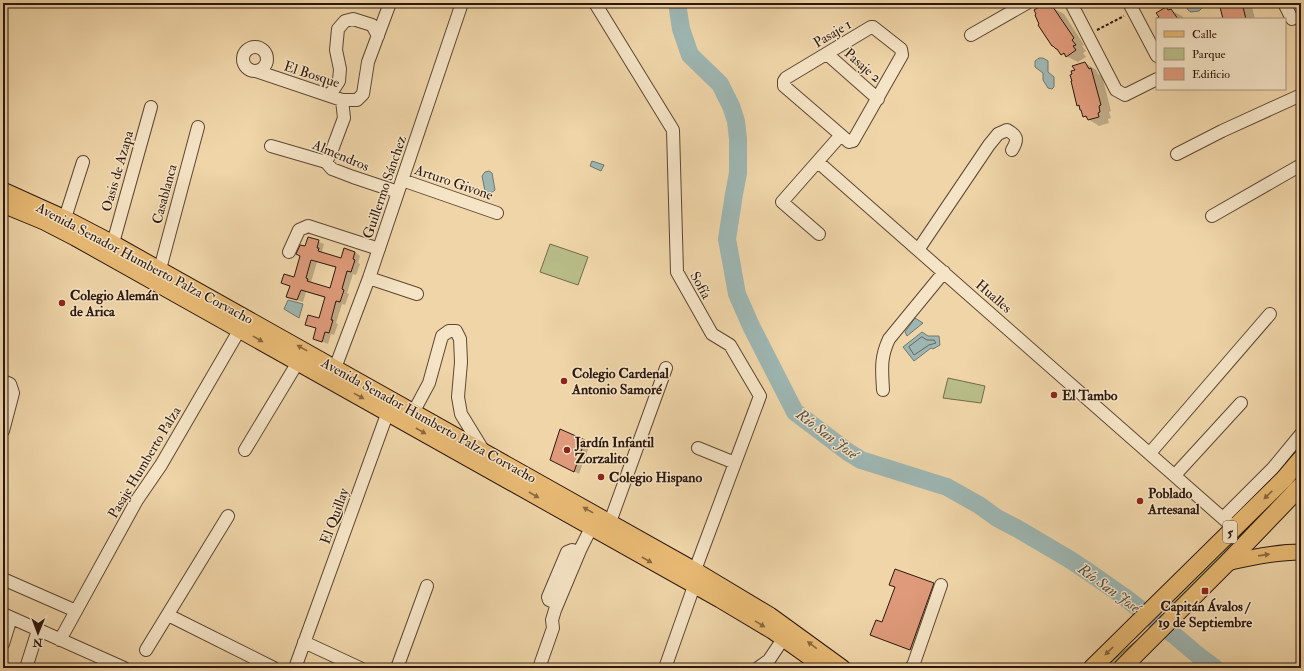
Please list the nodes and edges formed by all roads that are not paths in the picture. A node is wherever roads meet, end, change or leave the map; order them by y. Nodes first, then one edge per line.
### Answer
1 (390, 3) edge
2 (462, 3) edge
3 (595, 3) edge
4 (1027, 3) edge
5 (1071, 3) edge
6 (1284, 3) edge
7 (1131, 7) edge
8 (1293, 19) edge
9 (971, 35) dead end
10 (378, 36) junction
11 (827, 54) junction
12 (1156, 54) edge
13 (256, 71) dead end
14 (1156, 80) edge
15 (330, 95) junction
16 (1301, 95) edge
17 (878, 99) junction
18 (342, 100) junction
19 (151, 107) dead end
20 (198, 127) dead end
21 (840, 136) junction
22 (271, 146) dead end
23 (1012, 150) dead end
24 (1178, 154) dead end
25 (83, 162) dead end
26 (326, 162) junction
27 (818, 162) junction
28 (1301, 165) edge
29 (400, 186) junction
30 (3, 190) edge
31 (3, 205) edge
32 (497, 213) dead end
33 (1212, 216) dead end
34 (65, 218) junction
35 (819, 234) dead end
36 (113, 243) junction
37 (379, 249) junction
38 (918, 250) junction
39 (289, 252) dead end
40 (160, 269) junction
41 (944, 272) junction
42 (369, 278) junction
43 (417, 294) dead end
44 (1270, 314) dead end
45 (240, 329) junction
46 (298, 362) junction
47 (666, 368) dead end
48 (333, 374) junction
49 (8, 384) edge
50 (883, 390) dead end
51 (1241, 403) dead end
52 (390, 406) junction
53 (414, 411) junction
54 (3, 431) edge
55 (1301, 434) edge
56 (698, 448) dead end
57 (245, 450) dead end
58 (482, 450) junction
59 (1150, 453) junction
60 (1301, 459) edge
61 (735, 463) junction
62 (1175, 475) junction
63 (1301, 486) edge
64 (228, 516) dead end
65 (610, 522) junction
66 (1229, 523) junction
67 (591, 528) junction
68 (1301, 552) edge
69 (1227, 563) junction
70 (695, 570) junction
71 (3, 579) edge
72 (941, 585) dead end
73 (427, 586) dead end
74 (694, 586) junction
75 (76, 611) junction
76 (168, 615) junction
77 (7, 616) edge
78 (38, 630) junction
79 (783, 639) junction
80 (60, 640) junction
81 (304, 642) junction
82 (3, 644) edge
83 (146, 650) dead end
84 (117, 667) edge
85 (26, 668) edge
86 (274, 668) edge
87 (295, 668) edge
88 (360, 668) edge
89 (397, 668) edge
90 (539, 668) edge
91 (665, 668) edge
92 (758, 668) edge
93 (824, 668) edge
94 (843, 668) edge
95 (911, 668) edge
96 (1092, 668) edge
97 (1122, 668) edge

1 - 10 street
2 - 29 street, Guillermo Sánchez
3 - 61 street, Sofía
4 - 9 street
5 - 14 street
6 - 8 street
7 - 12 street
10 - 15 street
10 - 18 street
11 - 17 street, Pasaje 2
11 - 17 street, Pasaje 1
11 - 21 street, Pasaje 1
13 - 15 street, El Bosque
15 - 18 street, El Bosque
16 - 24 street
17 - 21 street, Pasaje 1
18 - 26 street, El Bosque
19 - 36 street, Oasis de Azapa
20 - 40 street, Casablanca
21 - 27 street
22 - 26 street, Almendros
23 - 38 street
25 - 34 street
26 - 29 street, Almendros
27 - 35 street
27 - 38 street, Hualles
28 - 33 street
29 - 32 street, Arturo Givone
29 - 37 street, Guillermo Sánchez
30 - 34 main road, Avenida Senador Humberto Palza Corvacho
31 - 45 main road, Avenida Senador Humberto Palza Corvacho
34 - 36 main road, Avenida Senador Humberto Palza Corvacho
36 - 40 main road, Avenida Senador Humberto Palza Corvacho
37 - 39 street
37 - 42 street, Guillermo Sánchez
38 - 41 street, Hualles
48 -> 40 main road, Avenida Senador Humberto Palza Corvacho
41 - 50 street
41 - 59 street, Hualles
42 - 43 street
42 - 48 street, Guillermo Sánchez
44 - 59 street
45 -> 46 main road, Avenida Senador Humberto Palza Corvacho
45 - 75 street, Pasaje Humberto Palza
46 - 48 main road, Avenida Senador Humberto Palza Corvacho
46 - 57 street
47 - 65 street
48 - 52 main road, Avenida Senador Humberto Palza Corvacho
49 - 54 street
51 - 62 street
52 - 53 main road, Avenida Senador Humberto Palza Corvacho
52 -> 67 main road, Avenida Senador Humberto Palza Corvacho
52 - 81 street, El Quillay
53 - 58 main road, Avenida Senador Humberto Palza Corvacho
53 - 58 street
55 - 66 street
56 - 61 street
65 -> 58 main road, Avenida Senador Humberto Palza Corvacho
59 - 62 street, Hualles
60 -> 66 highway, 5
61 - 70 street, Sofía
62 - 66 street, Hualles
63 - 69 highway, 5
64 - 76 street
65 - 70 main road, Avenida Senador Humberto Palza Corvacho
66 -> 96 highway, 5
67 -> 74 main road, Avenida Senador Humberto Palza Corvacho
67 - 90 street
69 -> 68 main road
69 - 97 highway, 5
94 -> 70 main road, Avenida Senador Humberto Palza Corvacho
71 - 75 street
72 - 95 street
73 - 89 street
74 -> 79 main road, Avenida Senador Humberto Palza Corvacho
74 - 91 street
75 - 80 street, Pasaje Humberto Palza
76 - 83 street
76 - 86 street
77 - 78 street
77 - 82 street
78 - 80 street
78 - 85 street
79 - 92 street
79 - 93 main road, Avenida Senador Humberto Palza Corvacho
80 - 84 street
81 - 87 street, El Quillay
81 - 88 street

